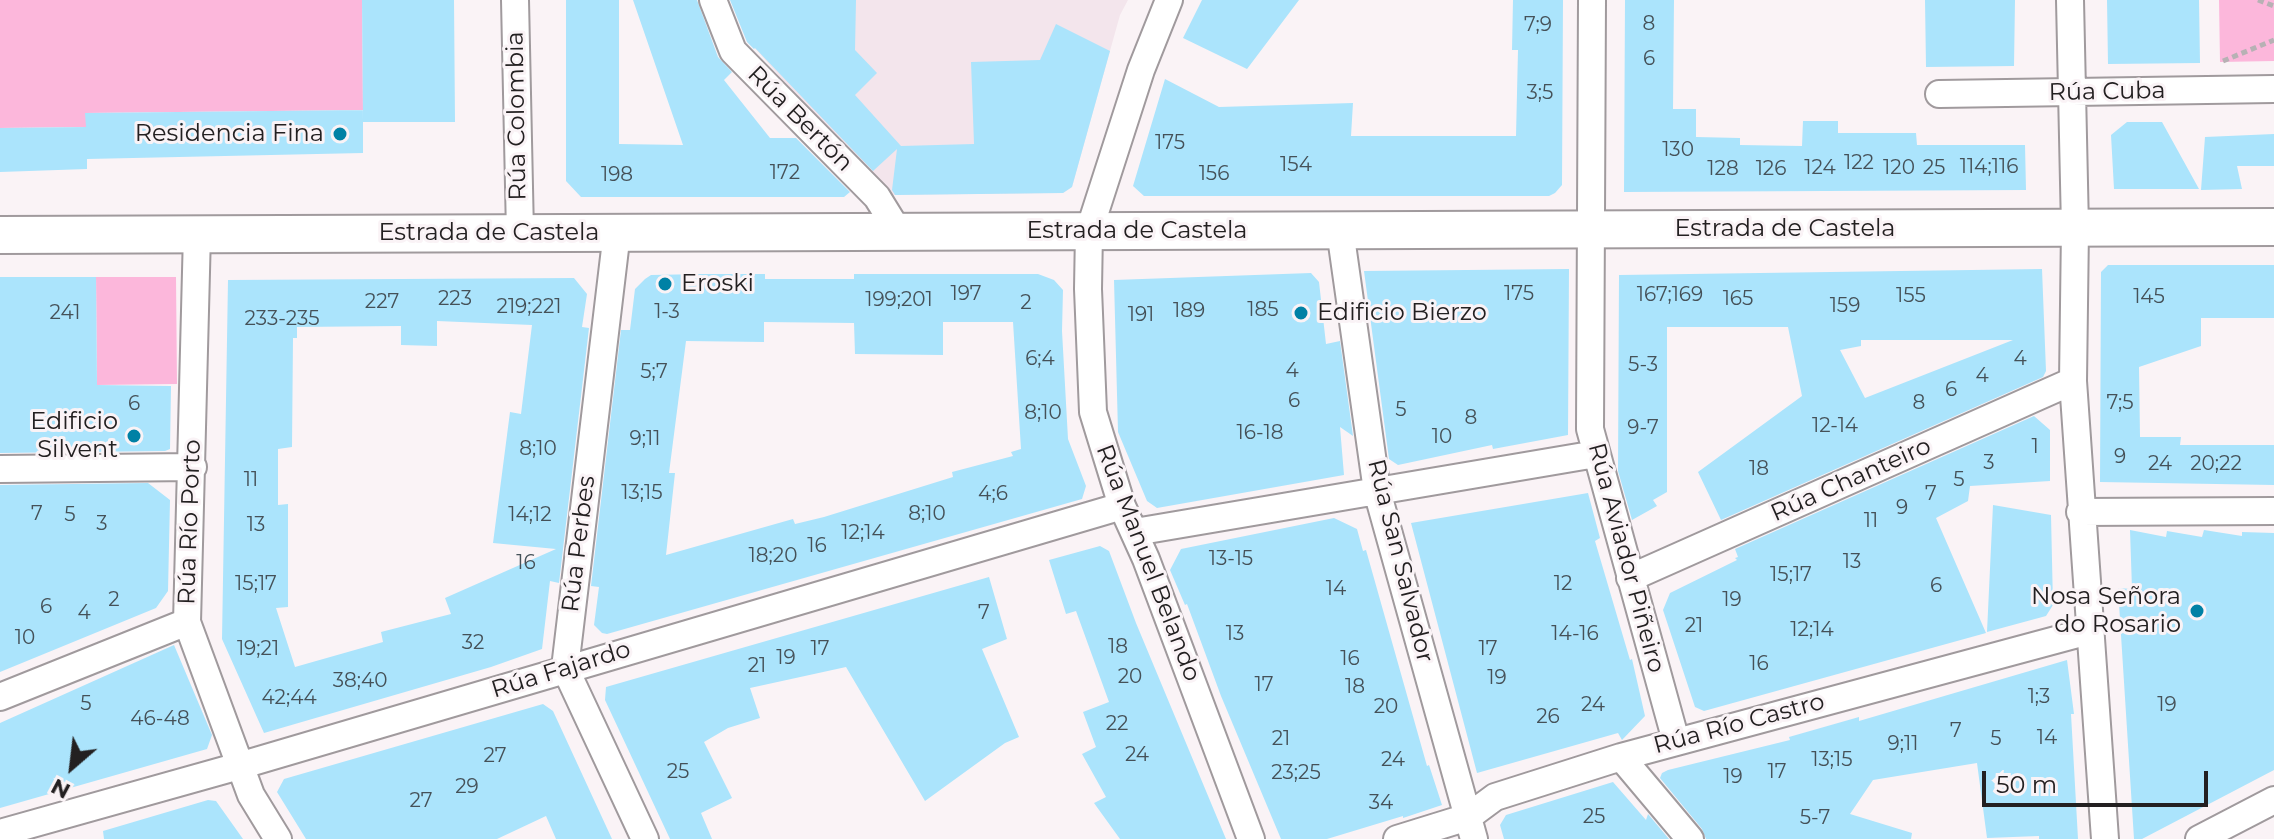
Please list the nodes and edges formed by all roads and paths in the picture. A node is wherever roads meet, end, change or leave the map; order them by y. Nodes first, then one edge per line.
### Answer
1 (515, 0) edge
2 (713, 0) edge
3 (1169, 0) edge
4 (1592, 0) edge
5 (2070, 0) edge
6 (2258, 0) edge
7 (2274, 6) edge
8 (2274, 89) edge
9 (2072, 93) junction
10 (1939, 94) dead end
11 (2274, 227) edge
12 (2075, 228) junction
13 (1591, 229) junction
14 (1340, 230) junction
15 (898, 231) junction
16 (1089, 231) junction
17 (617, 232) junction
18 (197, 233) junction
19 (520, 233) junction
20 (0, 235) edge
21 (2073, 381) junction
22 (1596, 454) junction
23 (193, 467) junction
24 (0, 469) edge
25 (1377, 491) junction
26 (1122, 506) junction
27 (2274, 511) edge
28 (2080, 512) junction
29 (1135, 532) junction
30 (1630, 578) junction
31 (187, 622) junction
32 (2089, 631) junction
33 (565, 668) junction
34 (0, 697) edge
35 (1676, 741) junction
36 (1621, 757) junction
37 (239, 766) junction
38 (2274, 800) edge
39 (1471, 828) edge
40 (0, 833) edge
41 (278, 839) edge
42 (645, 839) edge
43 (1251, 839) edge
44 (1397, 839) edge
45 (1690, 839) edge
46 (2105, 839) edge
47 (2199, 839) edge

1 - 19 street, Rúa Colombia
2 - 15 street, Rúa Bertón
3 - 16 street, Rúa Manuel Belando
4 - 13 street, Rúa Aviador Piñeiro
5 - 9 street
6 - 7 path
8 - 9 street, Rúa Cuba
9 - 10 street, Rúa Cuba
9 - 12 street
11 - 12 main road, Estrada de Castela
12 - 13 main road, Estrada de Castela
12 - 21 street
13 - 14 main road, Estrada de Castela
13 - 22 street, Rúa Aviador Piñeiro
14 - 16 main road, Estrada de Castela
14 - 25 street, Rúa San Salvador
15 - 16 main road, Estrada de Castela
15 - 17 main road, Estrada de Castela
16 - 26 street, Rúa Manuel Belando
17 - 19 main road, Estrada de Castela
17 - 33 street, Rúa Perbes
18 - 19 main road, Estrada de Castela
18 - 20 main road, Estrada de Castela
18 - 23 street, Rúa Río Porto
21 - 28 street
21 - 30 street, Rúa Chanteiro
22 - 25 street
22 - 30 street, Rúa Aviador Piñeiro
23 - 24 street
23 - 31 street, Rúa Río Porto
25 - 29 street
25 - 39 street, Rúa San Salvador
26 - 29 street, Rúa Manuel Belando
26 - 33 street, Rúa Fajardo
27 - 28 street
28 - 32 street
29 - 43 street, Rúa Manuel Belando
30 - 35 street, Rúa Aviador Piñeiro
31 - 34 street
31 - 37 street, Rúa Río Porto
32 - 35 street, Rúa Río Castro
32 - 46 street
33 - 37 street, Rúa Fajardo
33 - 42 street
35 - 36 street, Rúa Río Castro
36 - 39 street, Rúa Río Castro
36 - 45 street
37 - 40 street, Rúa Fajardo
37 - 41 street, Rúa Río Porto
38 - 47 street
39 - 44 street, Rúa Río Castro

